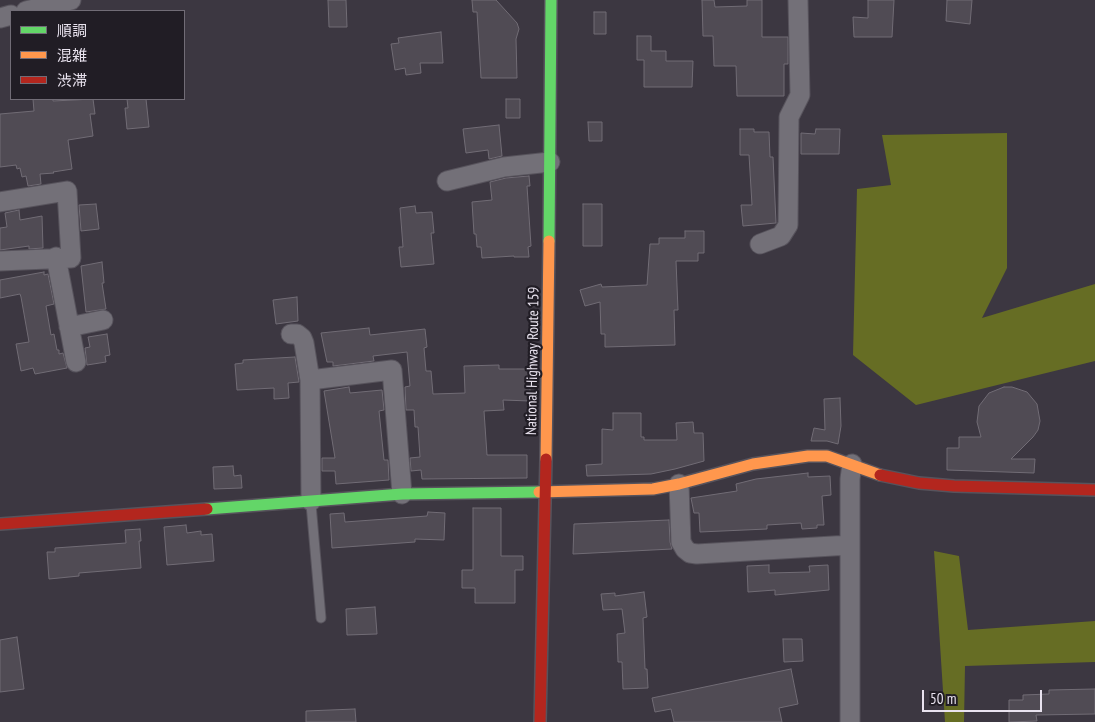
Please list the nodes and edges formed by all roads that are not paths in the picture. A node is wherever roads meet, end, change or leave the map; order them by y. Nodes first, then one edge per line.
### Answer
1 (71, 0) edge
2 (551, 0) edge
3 (798, 0) edge
4 (30, 10) edge
5 (550, 162) junction
6 (447, 181) dead end
7 (0, 202) edge
8 (760, 244) dead end
9 (56, 257) junction
10 (0, 261) edge
11 (103, 320) dead end
12 (69, 327) junction
13 (291, 334) dead end
14 (76, 362) dead end
15 (310, 380) junction
16 (852, 464) junction
17 (679, 484) junction
18 (1095, 490) edge
19 (546, 493) junction
20 (402, 494) junction
21 (311, 501) junction
22 (0, 524) edge
23 (850, 545) junction
24 (321, 618) dead end
25 (540, 722) edge
26 (850, 722) edge

1 - 4 street
2 - 5 main road, National Highway Route 159
3 - 8 street
5 - 6 street
5 - 19 main road, National Highway Route 159
7 - 9 street
9 - 10 street
9 - 12 street
11 - 12 street
12 - 14 street
13 - 15 street
15 - 20 street
15 - 21 street
16 - 17 main road
16 - 18 main road
16 - 23 street
17 - 19 main road
17 - 23 street
19 - 20 main road
19 - 25 main road, National Highway Route 159
20 - 21 main road
21 - 22 main road
21 - 24 lane
23 - 26 street

